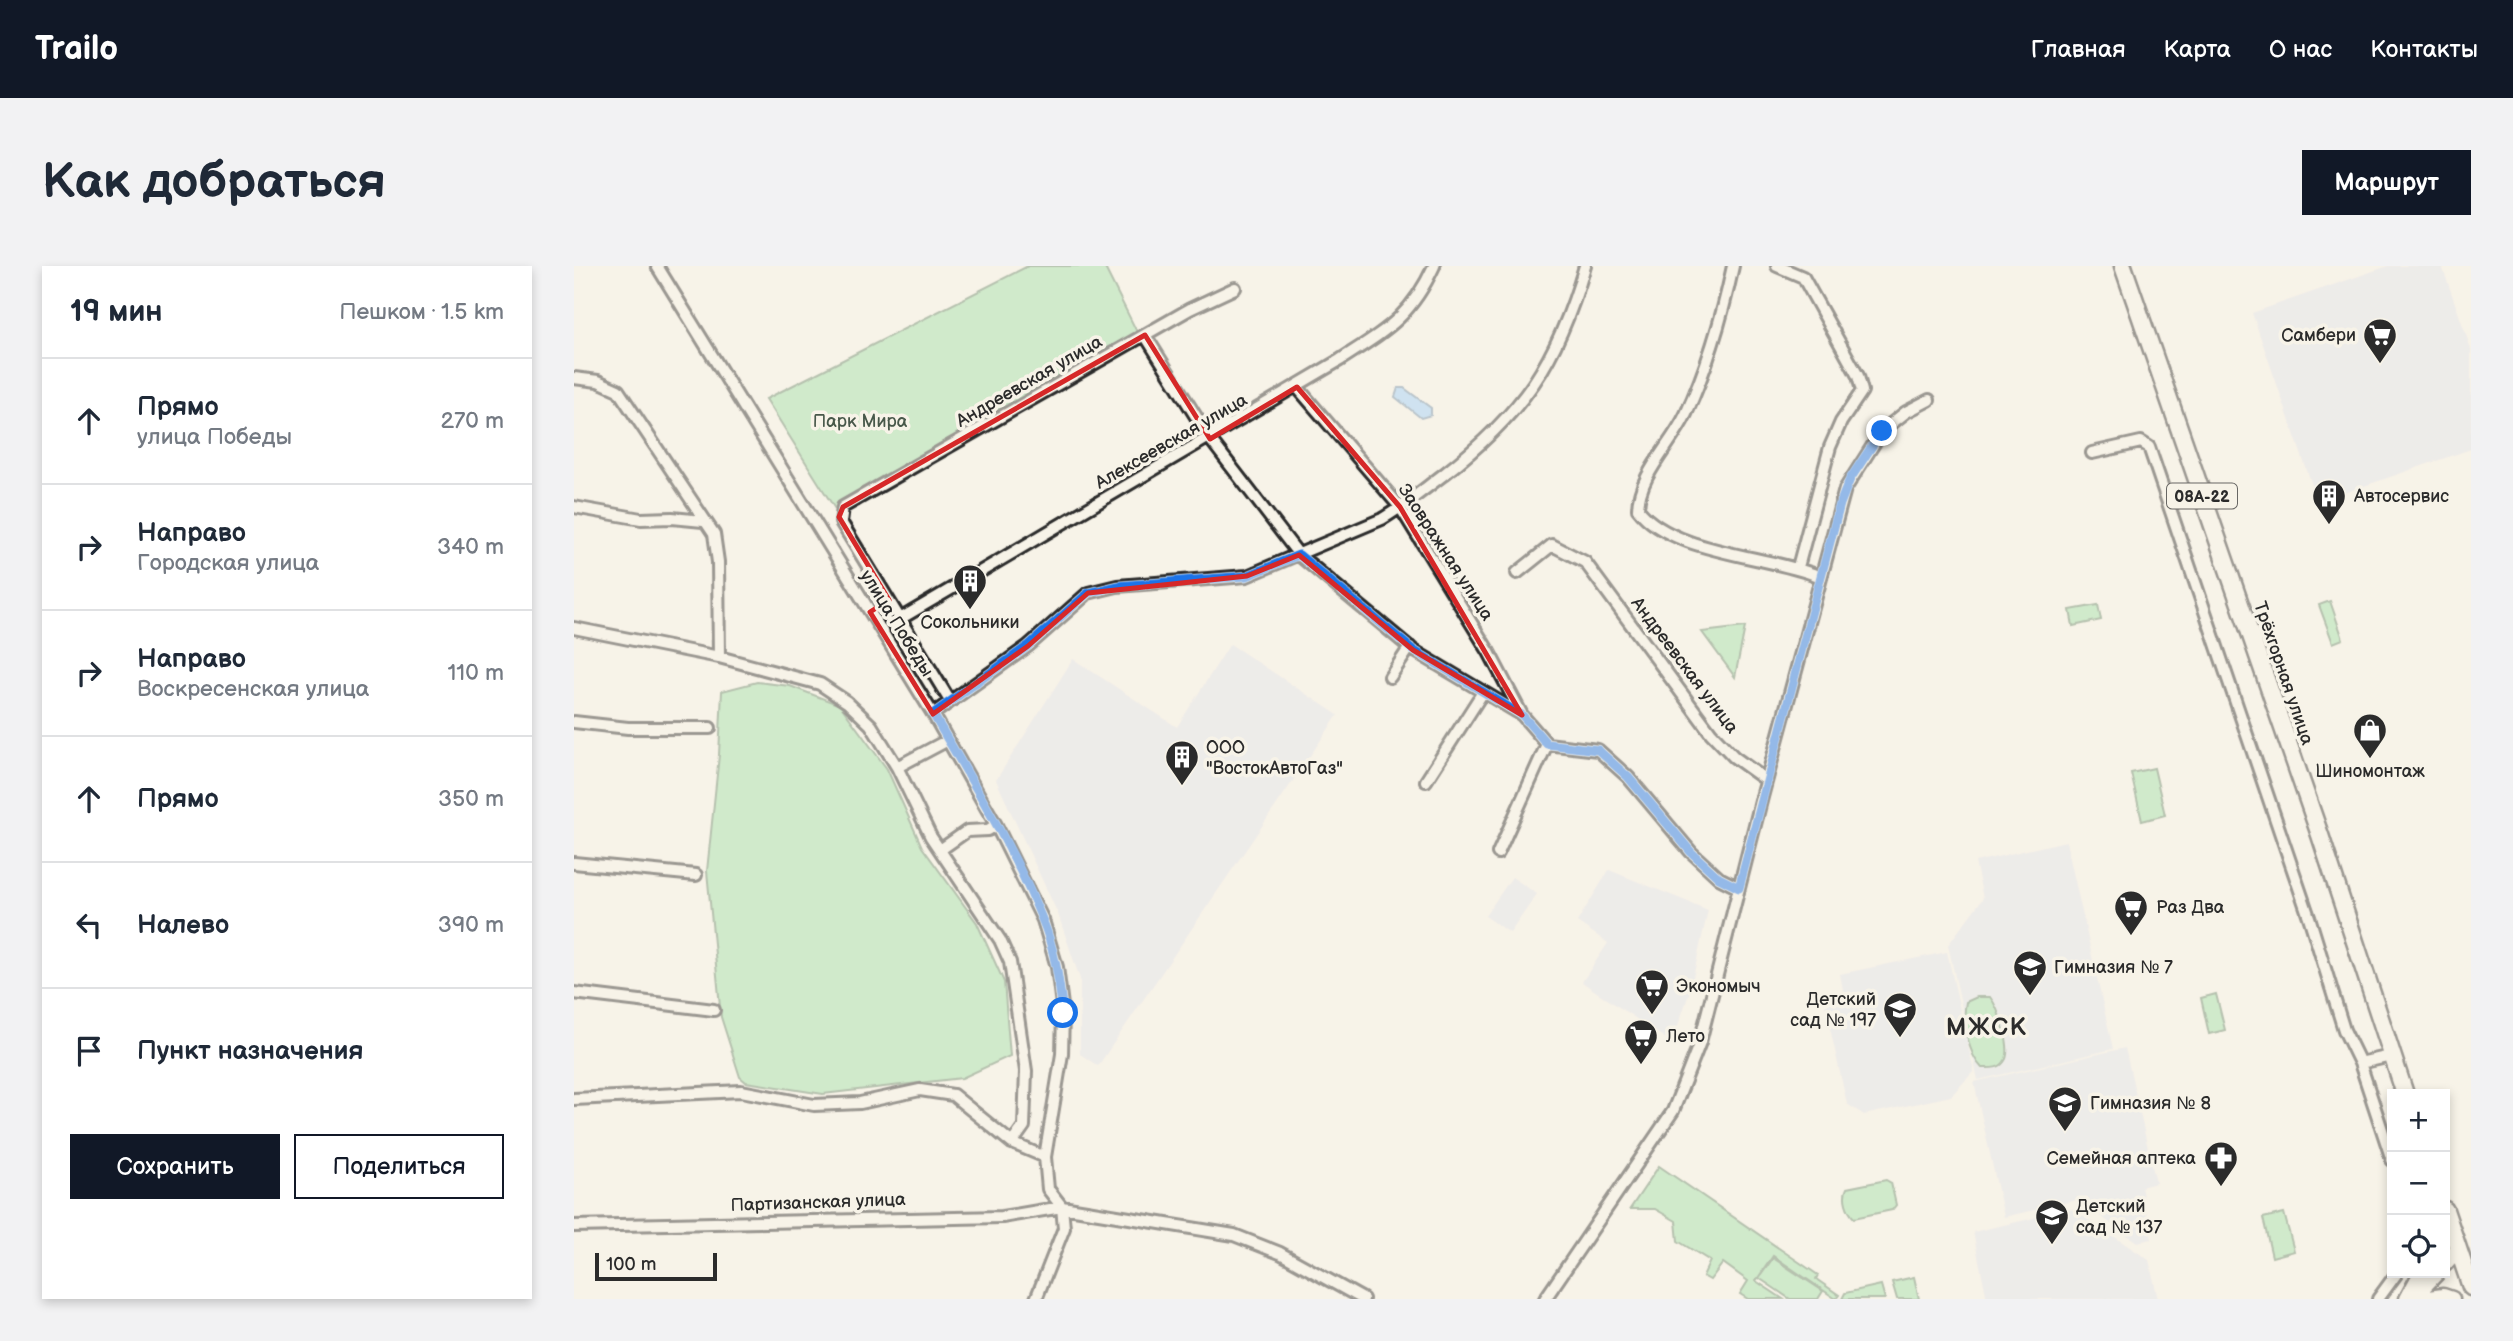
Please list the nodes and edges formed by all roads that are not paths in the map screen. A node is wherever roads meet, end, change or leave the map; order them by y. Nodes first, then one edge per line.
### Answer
1 (657, 266) edge
2 (1434, 266) edge
3 (1585, 266) edge
4 (1734, 266) edge
5 (1777, 266) edge
6 (2123, 266) edge
7 (1235, 288) dead end
8 (1145, 335) junction
9 (574, 379) edge
10 (1297, 387) junction
11 (1928, 400) dead end
12 (1210, 439) junction
13 (2092, 453) dead end
14 (574, 507) edge
15 (1400, 508) junction
16 (703, 521) junction
17 (1299, 555) junction
18 (1798, 567) junction
19 (1517, 573) dead end
20 (1821, 577) junction
21 (889, 600) junction
22 (870, 612) junction
23 (901, 619) junction
24 (574, 628) edge
25 (1407, 645) junction
26 (719, 657) junction
27 (1390, 677) dead end
28 (1483, 692) junction
29 (950, 701) junction
30 (933, 714) junction
31 (1522, 715) junction
32 (574, 722) edge
33 (710, 728) dead end
34 (948, 740) junction
35 (1547, 744) junction
36 (897, 767) junction
37 (1766, 780) junction
38 (1426, 781) dead end
39 (996, 825) junction
40 (940, 850) junction
41 (1498, 853) dead end
42 (574, 863) edge
43 (696, 875) dead end
44 (1739, 888) junction
45 (574, 993) edge
46 (714, 1010) dead end
47 (2391, 1056) junction
48 (2360, 1063) junction
49 (2402, 1089) edge
50 (574, 1099) edge
51 (1012, 1143) junction
52 (2389, 1152) edge
53 (1045, 1157) junction
54 (1062, 1207) junction
55 (2447, 1215) edge
56 (574, 1226) edge
57 (2458, 1248) junction
58 (2450, 1258) edge
59 (2394, 1278) edge
60 (2420, 1278) edge
61 (2432, 1278) edge
62 (2471, 1287) edge
63 (1036, 1299) edge
64 (1363, 1299) edge
65 (1545, 1299) edge
66 (2378, 1299) edge
67 (2410, 1299) edge
68 (2422, 1299) edge
69 (2452, 1299) edge

1 - 22 street, улица Победы
2 - 10 street, Алексеевская улица
3 - 15 street
4 - 18 street
5 - 18 street
6 - 47 highway, Трёхгорная улица / 08А-22
7 - 8 street, Андреевская улица
8 - 12 street
8 - 21 street, Андреевская улица
9 - 16 street
10 - 12 street, Алексеевская улица
10 - 15 street, Заовражная улица
11 - 20 street
12 - 17 street
12 - 23 street, Алексеевская улица
13 - 48 street
14 - 16 street
15 - 17 street
15 - 31 street, Заовражная улица
16 - 26 street
17 - 25 street
17 - 29 street
18 - 20 street
19 - 37 street, Андреевская улица
20 - 37 street
21 - 22 street
21 - 23 street
22 - 30 street, улица Победы
23 - 29 street
24 - 26 street
25 - 27 street
25 - 28 street
26 - 36 street
28 - 31 street
28 - 38 street
29 - 30 street
30 - 34 street, улица Победы
31 - 35 street
32 - 33 street
34 - 36 street
34 - 39 street, улица Победы
35 - 41 street
35 - 44 street
36 - 40 street
37 - 44 street
39 - 40 street
39 - 53 street, улица Победы
40 - 51 street
42 - 43 street
44 - 65 street
45 - 46 street
47 - 48 street
47 - 49 highway, Трёхгорная улица / 08А-22
48 - 52 street
50 - 51 street
51 - 53 street
53 - 54 street, улица Победы
54 - 56 street, Партизанская улица
54 - 63 street
54 - 64 street, Партизанская улица
55 - 57 highway
57 - 58 main road
57 - 62 highway
59 - 66 street
60 - 67 highway
61 - 67 main road
68 - 69 main road

